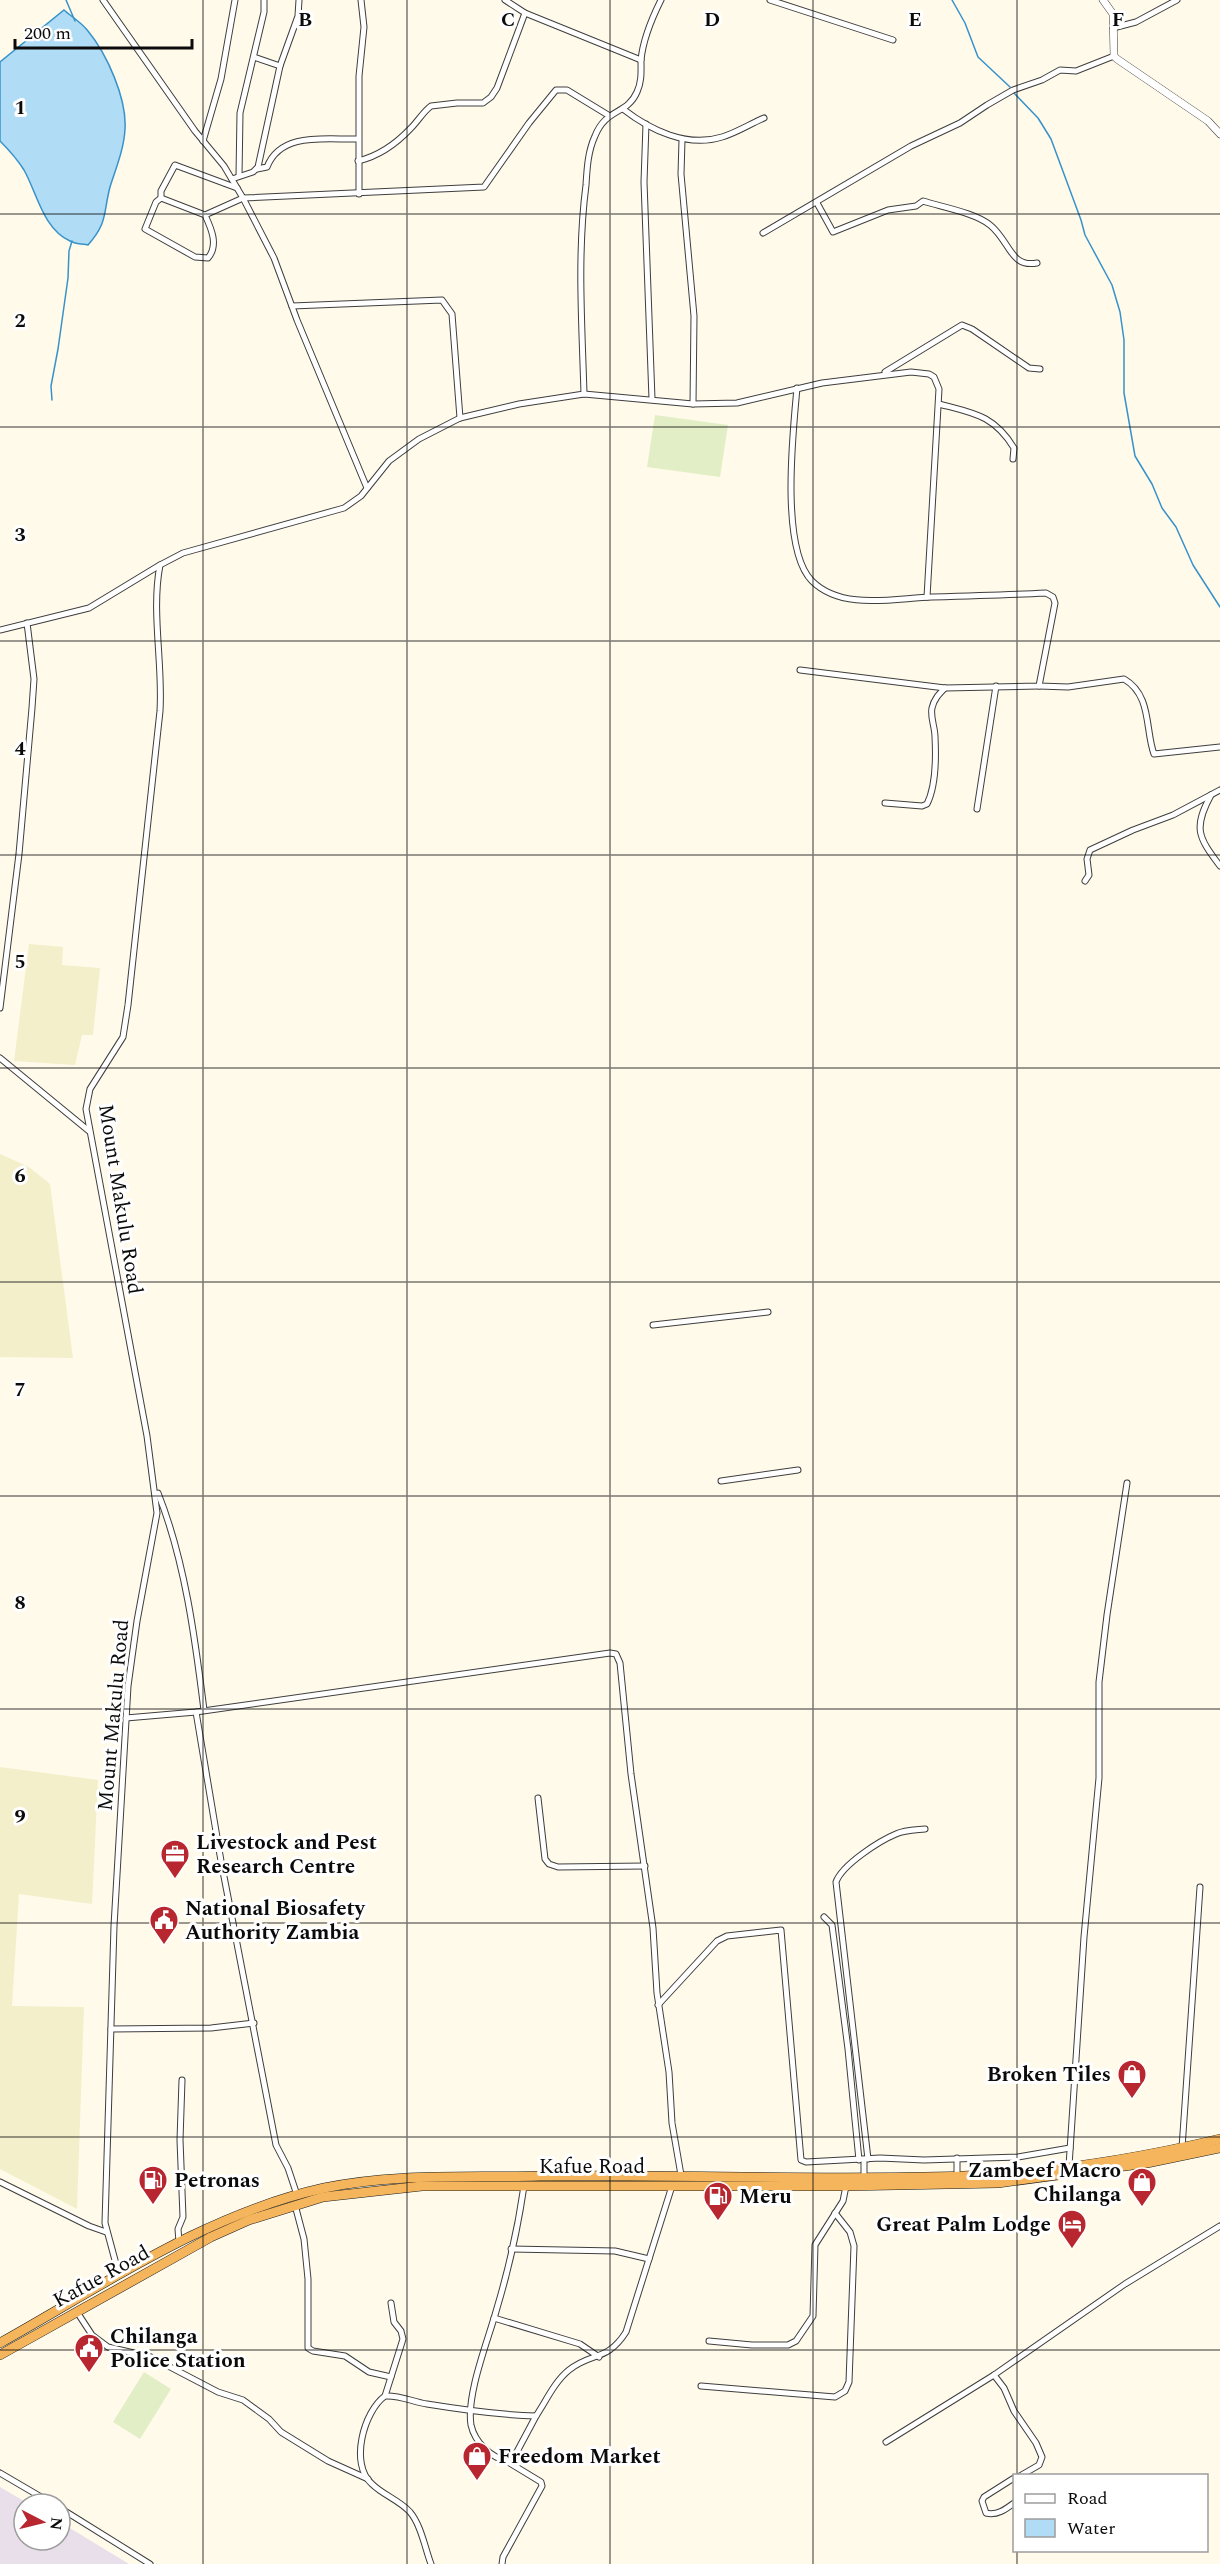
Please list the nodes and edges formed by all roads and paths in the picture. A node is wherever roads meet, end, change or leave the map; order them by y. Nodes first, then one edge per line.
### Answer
1 (103, 0) edge
2 (235, 0) edge
3 (264, 0) edge
4 (299, 0) edge
5 (361, 0) edge
6 (505, 0) edge
7 (661, 0) edge
8 (770, 0) edge
9 (1102, 0) edge
10 (1178, 0) edge
11 (525, 12) junction
12 (1113, 27) junction
13 (893, 40) dead end
14 (1114, 56) junction
15 (254, 57) junction
16 (641, 60) junction
17 (280, 66) junction
18 (623, 109) junction
19 (609, 115) junction
20 (764, 118) dead end
21 (646, 124) junction
22 (1220, 134) edge
23 (358, 139) junction
24 (682, 140) junction
25 (203, 142) junction
26 (358, 161) junction
27 (257, 169) junction
28 (239, 176) junction
29 (232, 179) junction
30 (237, 188) junction
31 (359, 194) junction
32 (161, 198) junction
33 (243, 198) junction
34 (817, 203) junction
35 (205, 215) junction
36 (763, 233) dead end
37 (1037, 263) dead end
38 (292, 306) junction
39 (1040, 369) dead end
40 (881, 374) junction
41 (797, 388) junction
42 (584, 394) junction
43 (652, 399) junction
44 (939, 404) junction
45 (693, 405) junction
46 (460, 418) junction
47 (1013, 459) dead end
48 (367, 488) junction
49 (160, 565) junction
50 (927, 597) junction
51 (27, 623) junction
52 (0, 630) edge
53 (800, 670) dead end
54 (996, 686) junction
55 (1039, 686) junction
56 (945, 688) junction
57 (1220, 747) edge
58 (1220, 790) edge
59 (1211, 795) junction
60 (885, 803) dead end
61 (977, 809) dead end
62 (1220, 866) edge
63 (1085, 881) dead end
64 (0, 1008) edge
65 (0, 1058) edge
66 (89, 1131) junction
67 (768, 1312) dead end
68 (653, 1325) dead end
69 (798, 1470) dead end
70 (722, 1481) dead end
71 (1127, 1483) dead end
72 (155, 1485) junction
73 (204, 1710) junction
74 (196, 1712) junction
75 (126, 1718) junction
76 (538, 1798) dead end
77 (925, 1829) dead end
78 (645, 1866) junction
79 (1200, 1887) dead end
80 (824, 1917) dead end
81 (658, 2005) junction
82 (254, 2023) junction
83 (111, 2029) junction
84 (182, 2080) dead end
85 (1220, 2139) edge
86 (1070, 2148) junction
87 (1182, 2148) junction
88 (1220, 2148) edge
89 (957, 2158) junction
90 (863, 2160) junction
91 (1069, 2166) junction
92 (681, 2175) junction
93 (957, 2176) junction
94 (864, 2177) junction
95 (0, 2182) edge
96 (525, 2184) junction
97 (672, 2184) junction
98 (846, 2186) junction
99 (296, 2200) junction
100 (836, 2213) junction
101 (1220, 2226) edge
102 (106, 2232) junction
103 (179, 2242) junction
104 (511, 2249) junction
105 (649, 2259) junction
106 (120, 2276) junction
107 (391, 2302) dead end
108 (76, 2312) junction
109 (494, 2318) junction
110 (709, 2341) dead end
111 (0, 2343) edge
112 (0, 2355) edge
113 (599, 2357) junction
114 (994, 2375) junction
115 (391, 2377) junction
116 (701, 2386) dead end
117 (385, 2396) junction
118 (470, 2411) junction
119 (536, 2416) junction
120 (886, 2442) dead end
121 (508, 2462) junction
122 (1036, 2467) junction
123 (0, 2473) edge
124 (1022, 2474) edge
125 (1038, 2474) edge
126 (368, 2479) junction
127 (1013, 2479) edge
128 (32, 2492) edge
129 (1013, 2504) edge
130 (72, 2515) edge
131 (150, 2564) edge
132 (431, 2564) edge
133 (502, 2564) edge

1 - 25 street
2 - 25 street
3 - 15 street
4 - 17 street
5 - 23 street
6 - 11 street
7 - 16 street
8 - 13 street
9 - 12 street
10 - 12 street
11 - 16 street
11 - 26 street
12 - 14 street
14 - 22 street
14 - 34 street
15 - 17 street
15 - 28 street
16 - 18 street
17 - 27 street
18 - 19 street
18 - 21 street
19 - 31 street
19 - 42 street
20 - 24 street
21 - 24 street
21 - 43 street
23 - 26 street
23 - 27 street
24 - 45 street
25 - 29 street
26 - 31 street
27 - 28 street
28 - 29 street
29 - 30 street
30 - 32 street
30 - 33 street
31 - 33 street
32 - 35 street
32 - 35 street
33 - 35 street
33 - 38 street
34 - 36 street
34 - 37 street
38 - 46 street
38 - 48 street
39 - 40 street
40 - 41 street
40 - 44 street
41 - 45 street
41 - 50 street
42 - 43 street
42 - 46 street
43 - 45 street
44 - 47 street
44 - 50 street
46 - 48 street
48 - 49 street
49 - 51 street
49 - 66 street, Mount Makulu Road
50 - 55 street
51 - 52 street
51 - 64 street
53 - 56 street
54 - 55 street
54 - 56 street
54 - 61 street
55 - 57 street
56 - 60 street
58 - 59 street
59 - 62 street
59 - 63 street
65 - 66 street
66 - 72 street, Mount Makulu Road
67 - 68 street
69 - 70 street
71 - 86 street
72 - 73 street
72 - 75 street, Mount Makulu Road
73 - 74 street
73 - 78 street
74 - 75 street
74 - 82 street
75 - 83 street, Mount Makulu Road
76 - 78 street
77 - 90 street
78 - 81 street
79 - 87 street
80 - 90 street
81 - 90 street
81 - 92 street
82 - 83 street
82 - 99 street
83 - 102 street, Mount Makulu Road
84 - 103 street
85 - 87 highway, Kafue Road
86 - 89 street
86 - 91 street
87 - 91 highway, Kafue Road
88 - 98 highway, Kafue Road
89 - 90 street
89 - 93 street
90 - 94 street
91 - 93 highway, Kafue Road
92 - 94 highway, Kafue Road
92 - 99 highway, Kafue Road
93 - 94 highway, Kafue Road
95 - 102 street
96 - 97 highway, Kafue Road
96 - 99 highway, Kafue Road
96 - 104 street
97 - 98 highway, Kafue Road
97 - 105 street
98 - 100 street
99 - 103 highway, Kafue Road
99 - 108 highway, Kafue Road
99 - 115 street
100 - 110 street
100 - 116 street
101 - 114 street
102 - 106 street, Mount Makulu Road
103 - 106 highway, Kafue Road
104 - 105 street
104 - 109 street
105 - 113 street
106 - 111 highway, Kafue Road
107 - 115 street
108 - 112 highway, Kafue Road
108 - 126 street
109 - 113 street
109 - 118 street
113 - 119 street
114 - 120 street
114 - 122 street
115 - 117 street
117 - 118 street
117 - 126 street
118 - 119 street
118 - 121 street
119 - 121 street
121 - 133 street
122 - 124 street
122 - 125 street
123 - 128 street
126 - 132 street
127 - 129 street
130 - 131 street

